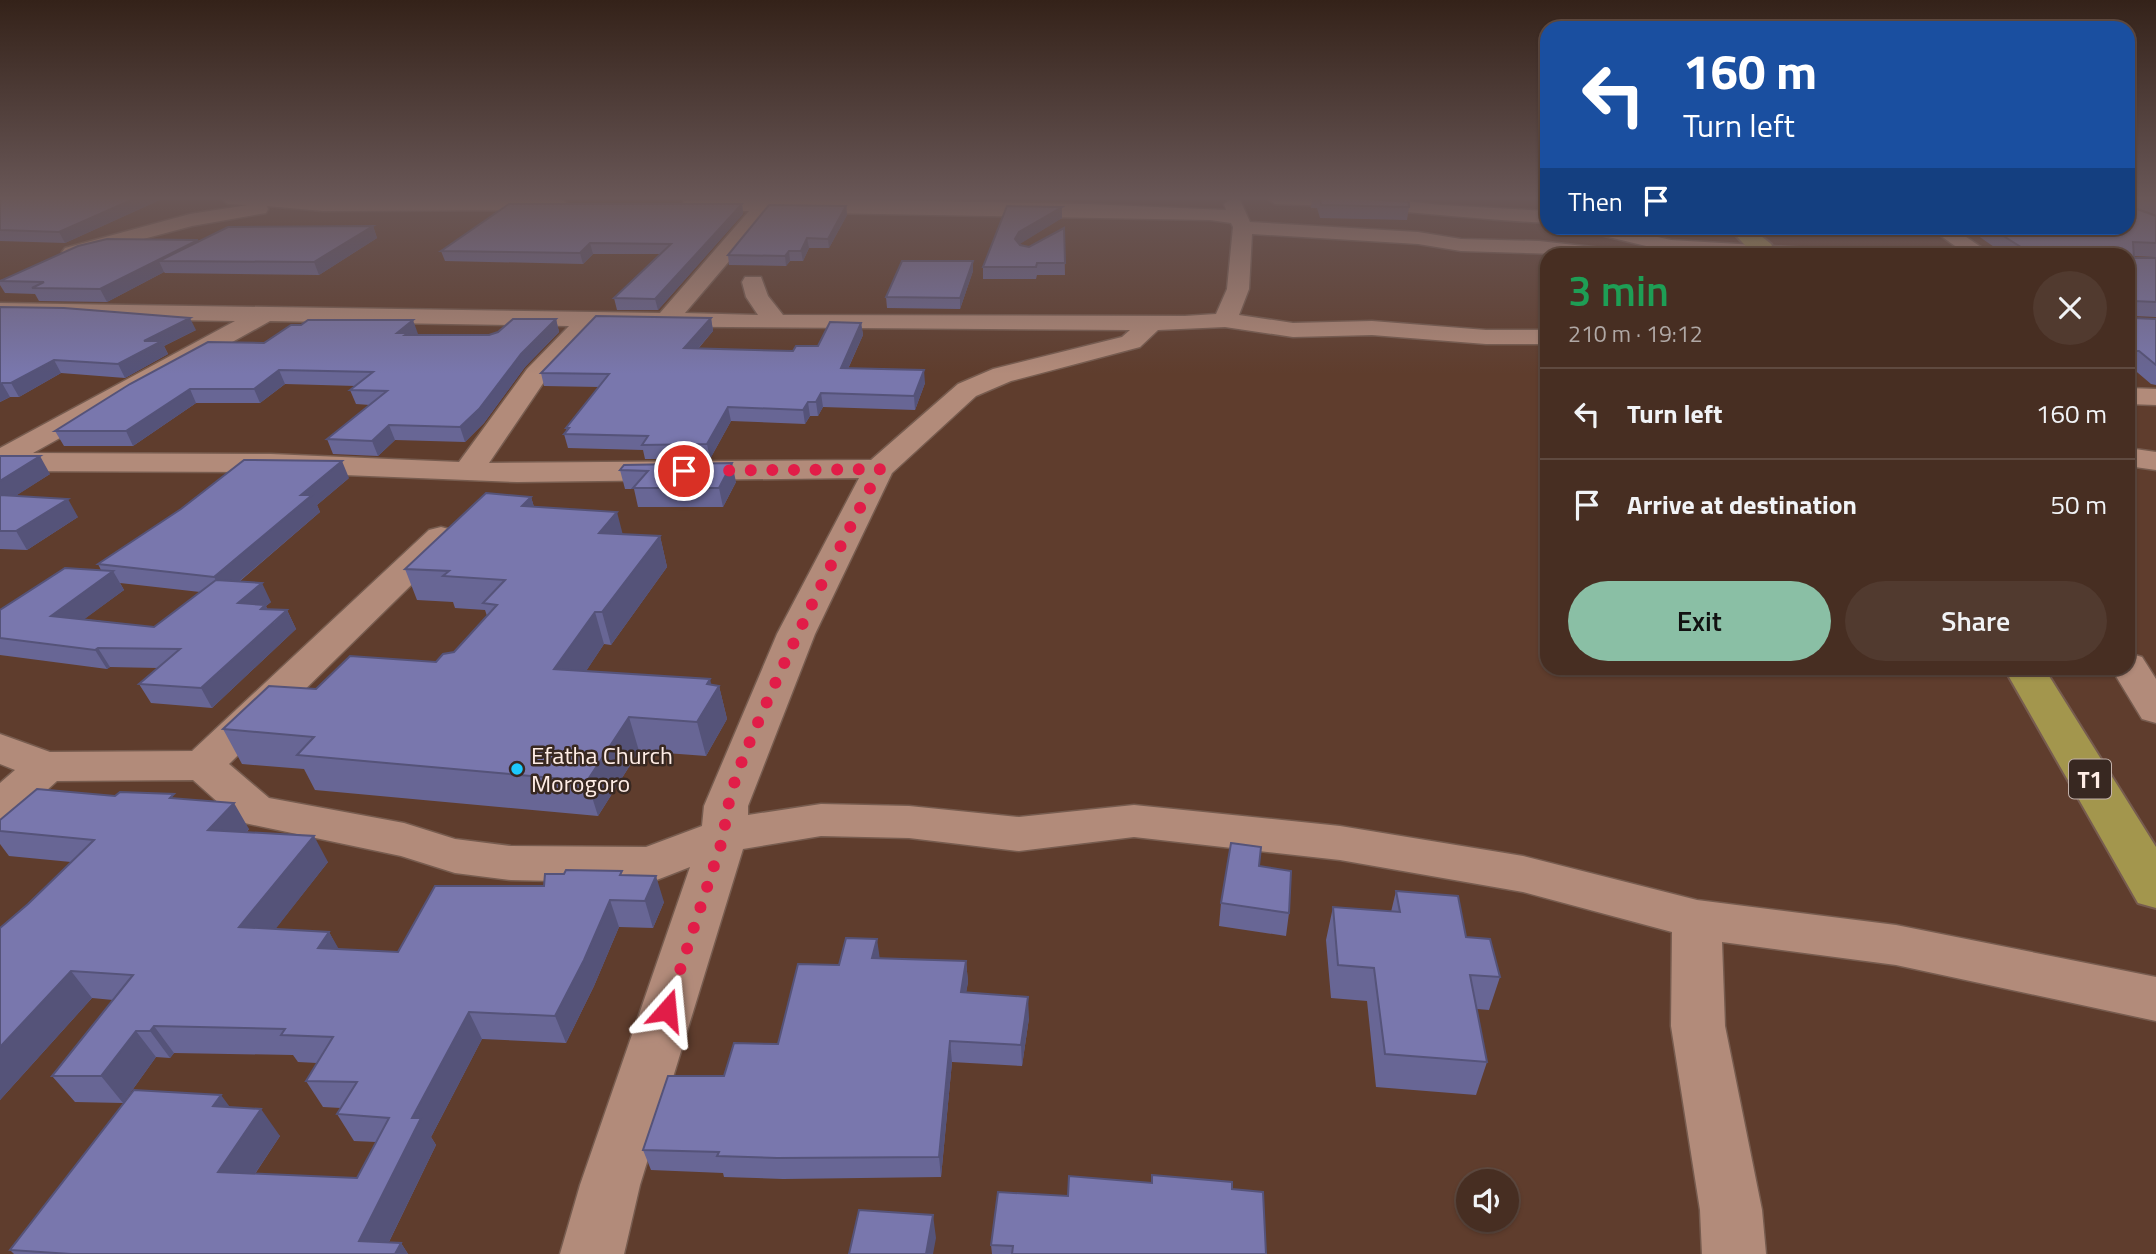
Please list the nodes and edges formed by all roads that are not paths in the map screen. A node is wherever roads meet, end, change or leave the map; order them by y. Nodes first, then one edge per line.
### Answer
1 (62, 257) edge
2 (721, 257) edge
3 (1238, 257) edge
4 (48, 263) edge
5 (753, 282) dead end
6 (0, 310) edge
7 (262, 316) junction
8 (588, 320) junction
9 (667, 320) junction
10 (1225, 320) junction
11 (776, 322) junction
12 (1153, 322) junction
13 (1540, 337) edge
14 (2135, 458) edge
15 (0, 461) edge
16 (2156, 461) edge
17 (469, 469) junction
18 (880, 469) junction
19 (517, 473) junction
20 (2028, 675) edge
21 (2135, 675) edge
22 (2156, 710) edge
23 (0, 748) edge
24 (204, 765) junction
25 (46, 767) junction
26 (0, 807) edge
27 (724, 835) junction
28 (2154, 884) edge
29 (1697, 919) junction
30 (2156, 999) edge
31 (592, 1254) edge
32 (1734, 1254) edge

1 - 4 street
2 - 9 street
3 - 10 street
5 - 11 street
6 - 7 street
7 - 8 street
7 - 15 street
8 - 9 street
8 - 17 street
9 - 11 street
10 - 12 street
10 - 13 street
11 - 12 street
12 - 18 street
14 - 16 street
15 - 17 street
17 - 19 street
18 - 19 street
18 - 27 street
19 - 24 street
20 - 28 highway, T1
21 - 22 street
23 - 25 street
24 - 25 street
24 - 27 street
25 - 26 street
27 - 29 street
27 - 31 street
29 - 30 street
29 - 32 street

